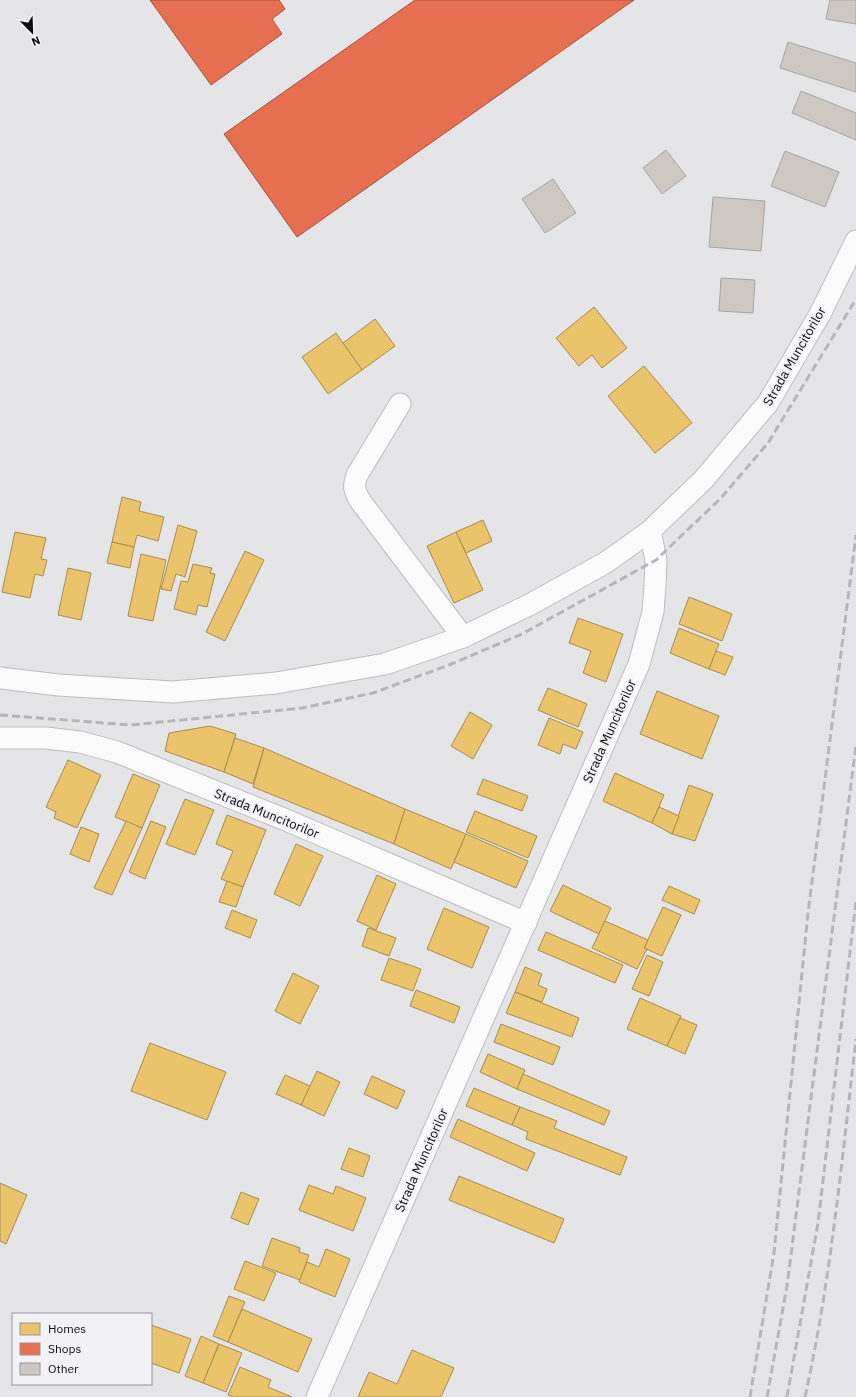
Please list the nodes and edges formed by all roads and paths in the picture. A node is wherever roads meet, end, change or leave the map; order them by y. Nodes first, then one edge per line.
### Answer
1 (856, 241) edge
2 (400, 404) dead end
3 (650, 531) junction
4 (463, 637) junction
5 (0, 678) edge
6 (0, 738) edge
7 (526, 923) junction
8 (317, 1397) edge

1 - 3 street, Strada Muncitorilor
2 - 4 street
3 - 4 street, Strada Muncitorilor
3 - 7 street, Strada Muncitorilor
4 - 5 street, Strada Muncitorilor
6 - 7 street, Strada Muncitorilor
7 - 8 street, Strada Muncitorilor

